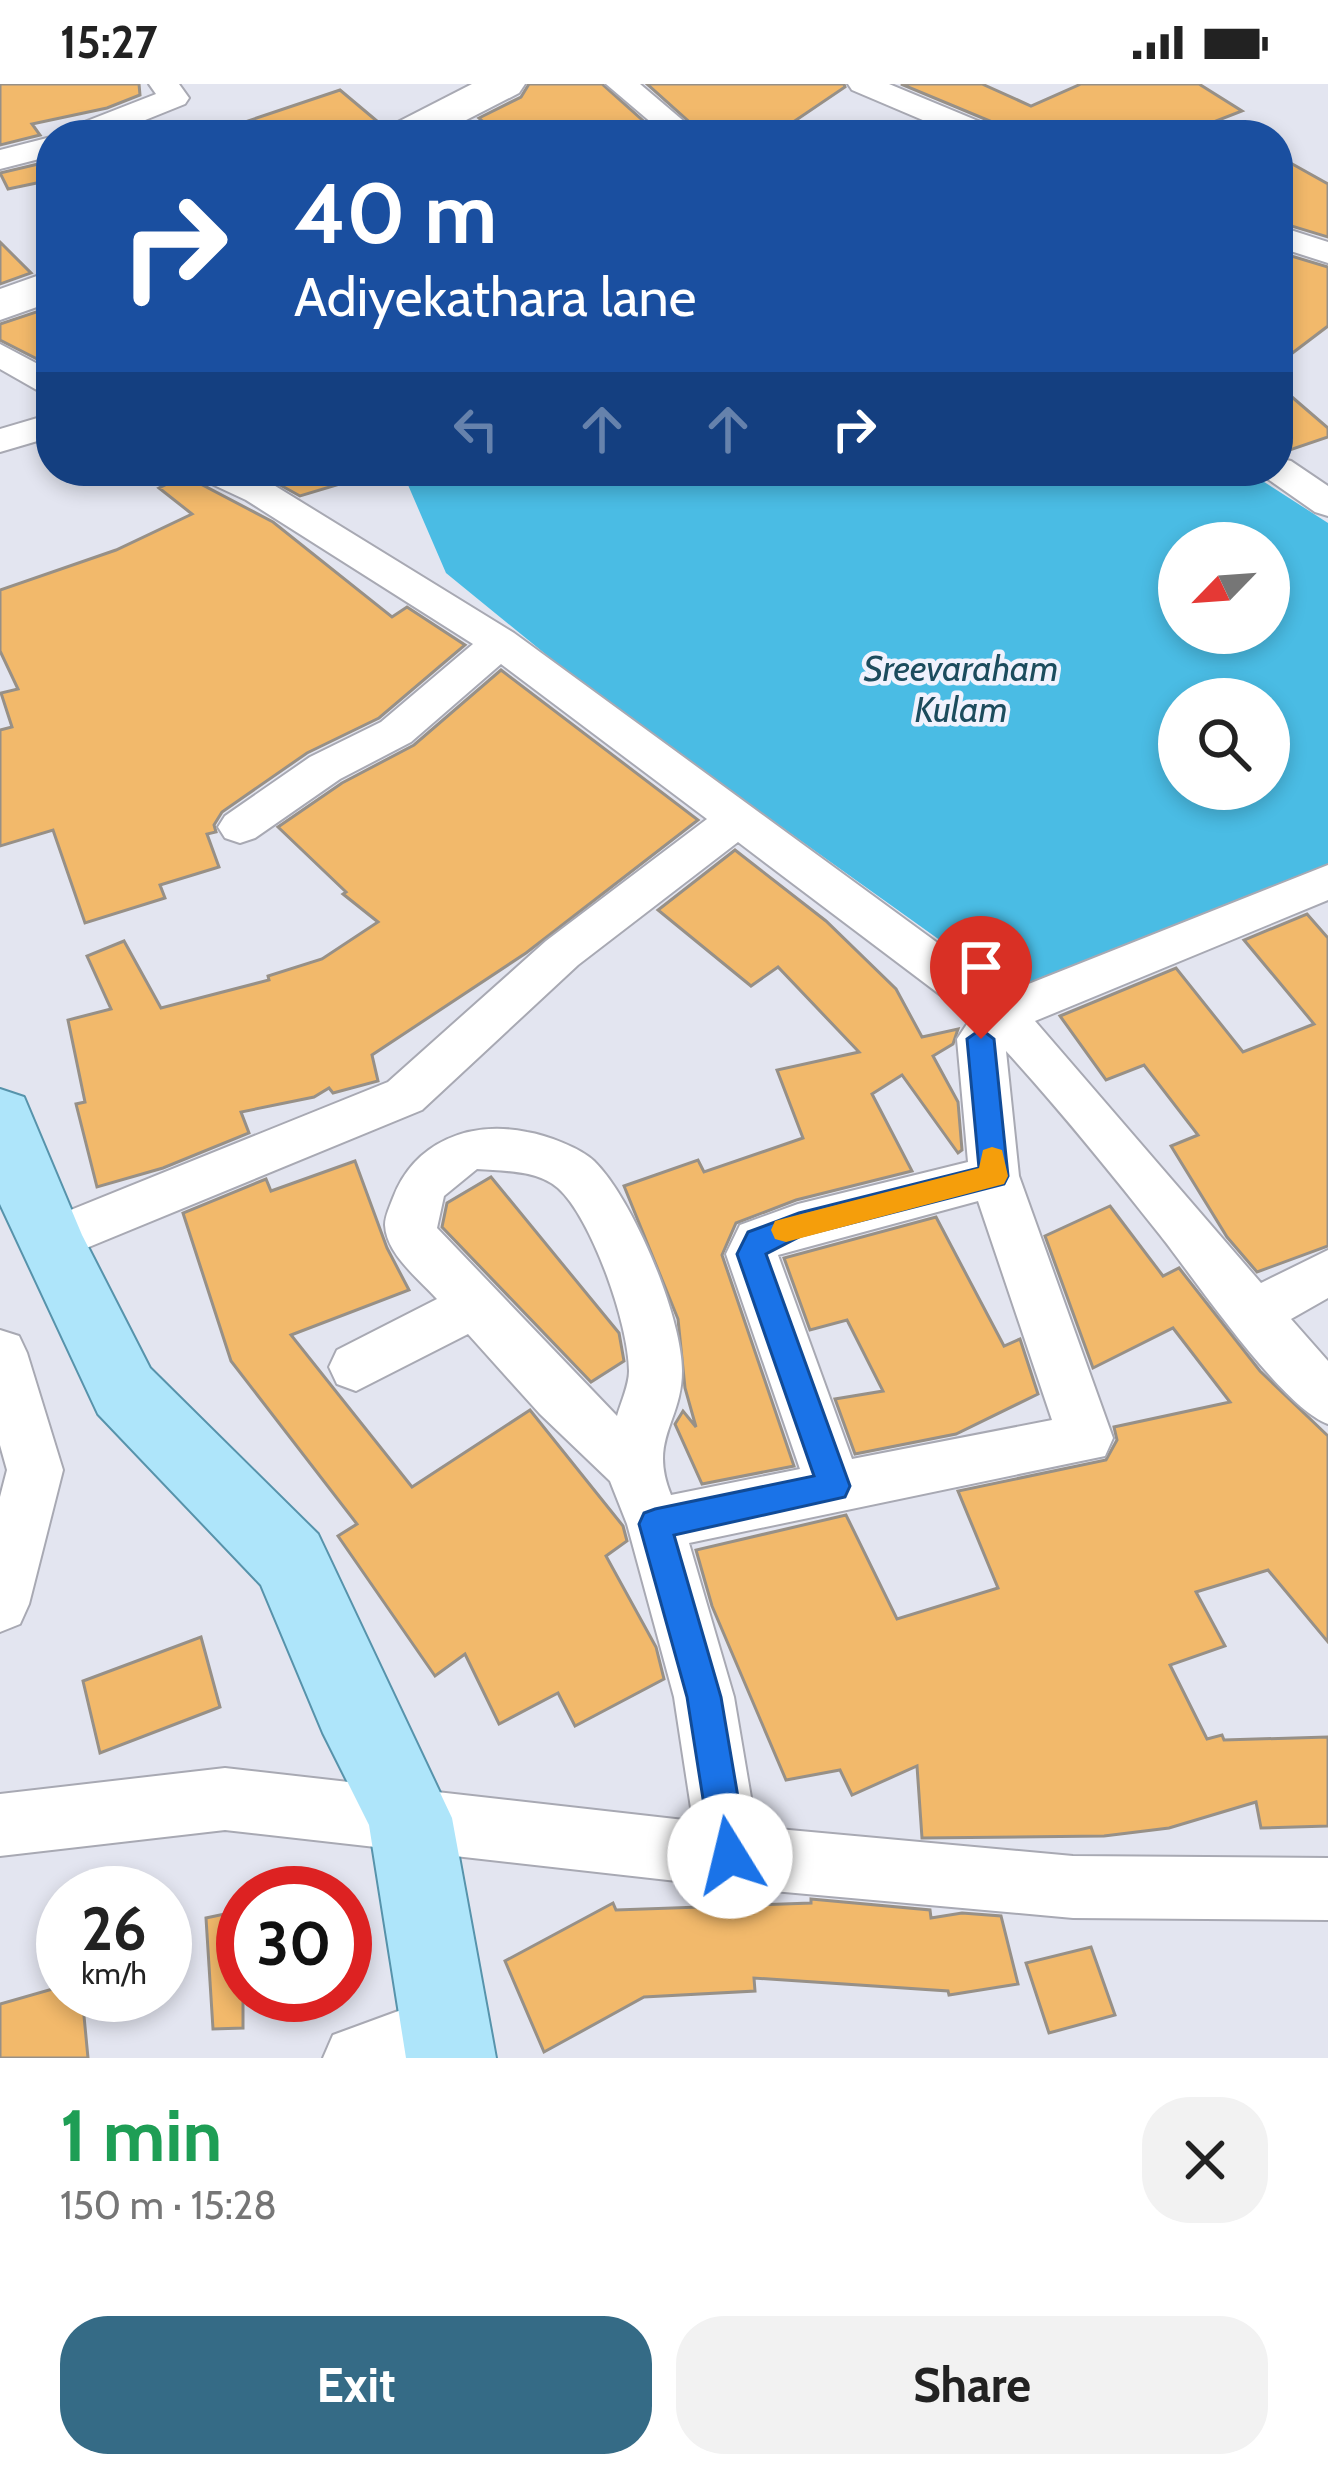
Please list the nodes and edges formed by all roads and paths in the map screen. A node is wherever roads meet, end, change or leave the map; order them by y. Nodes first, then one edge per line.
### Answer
1 (502, 84) edge
2 (621, 84) edge
3 (863, 84) edge
4 (169, 91) edge
5 (110, 120) edge
6 (434, 120) edge
7 (667, 120) edge
8 (948, 120) edge
9 (36, 150) edge
10 (0, 160) edge
11 (1293, 241) edge
12 (1328, 253) edge
13 (36, 292) edge
14 (0, 306) edge
15 (0, 355) edge
16 (36, 378) edge
17 (36, 429) edge
18 (0, 441) edge
19 (1293, 480) edge
20 (244, 486) edge
21 (1328, 504) edge
22 (500, 643) junction
23 (737, 819) junction
24 (239, 827) dead end
25 (1328, 882) edge
26 (1001, 1015) junction
27 (404, 1096) junction
28 (0, 1116) edge
29 (451, 1158) junction
30 (994, 1176) junction
31 (49, 1241) junction
32 (1328, 1272) edge
33 (477, 1304) junction
34 (1251, 1315) junction
35 (0, 1353) edge
36 (356, 1367) dead end
37 (1328, 1400) edge
38 (631, 1465) junction
39 (834, 1486) junction
40 (655, 1524) junction
41 (0, 1604) edge
42 (410, 1818) junction
43 (0, 1825) edge
44 (730, 1856) junction
45 (1328, 1888) edge
46 (447, 2043) edge
47 (356, 2058) edge

1 - 6 street
2 - 7 street
3 - 8 street
4 - 5 street
9 - 10 street
11 - 12 street
13 - 14 street
15 - 16 street
17 - 18 street
19 - 21 street
20 - 22 street
22 - 23 street
22 - 24 street
23 - 26 street
23 - 27 street
25 - 26 street
26 - 30 street
26 - 34 street
27 - 29 street
27 - 31 street
28 - 31 main road
29 - 33 street
29 - 38 street
30 - 39 street
30 - 39 street
31 - 42 main road
32 - 34 street
33 - 36 street
33 - 38 street
34 - 37 street
35 - 41 street
38 - 40 street
39 - 40 street
40 - 44 street
42 - 43 street
42 - 44 street
42 - 46 main road
44 - 45 street
46 - 47 street

